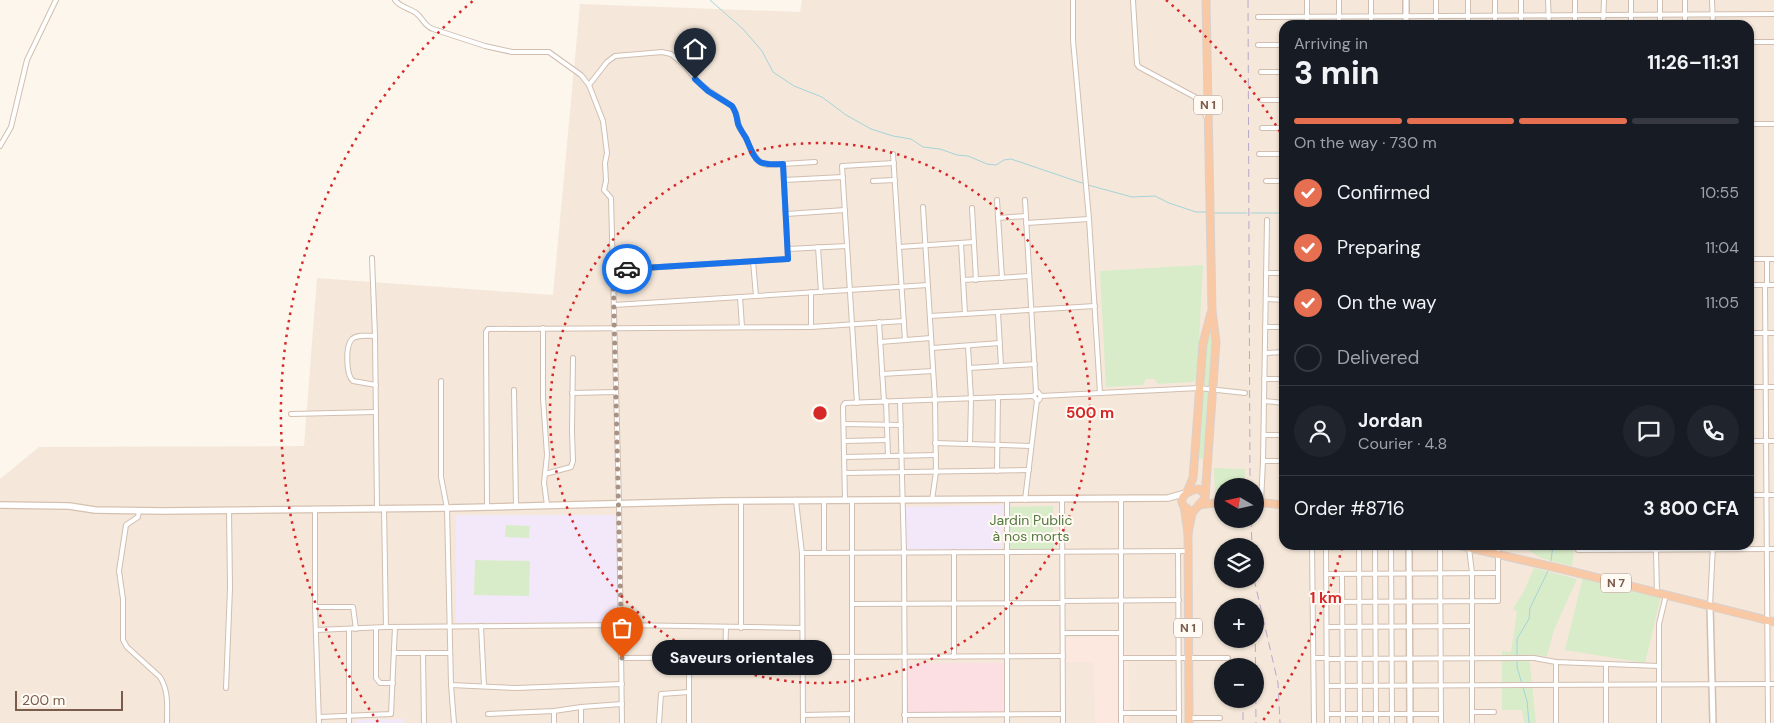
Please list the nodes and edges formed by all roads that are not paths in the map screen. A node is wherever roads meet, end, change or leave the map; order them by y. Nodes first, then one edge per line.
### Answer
1 (56, 0) edge
2 (395, 0) edge
3 (1073, 0) edge
4 (1206, 0) edge
5 (1307, 0) edge
6 (1339, 0) edge
7 (1371, 0) edge
8 (1406, 0) edge
9 (1436, 0) edge
10 (1468, 0) edge
11 (1495, 0) edge
12 (1521, 0) edge
13 (1548, 0) edge
14 (1575, 0) edge
15 (1604, 0) edge
16 (1631, 0) edge
17 (1660, 0) edge
18 (1685, 0) edge
19 (1712, 0) edge
20 (1133, 1) edge
21 (1685, 14) junction
22 (1712, 14) junction
23 (1774, 14) edge
24 (1521, 15) junction
25 (1549, 15) junction
26 (1575, 15) junction
27 (1604, 15) junction
28 (1631, 15) junction
29 (1660, 15) junction
30 (1307, 16) junction
31 (1340, 16) junction
32 (1371, 16) junction
33 (1406, 16) junction
34 (1436, 16) junction
35 (1468, 16) junction
36 (1494, 16) junction
37 (1258, 17) dead end
38 (1307, 20) edge
39 (1340, 20) edge
40 (1371, 20) edge
41 (1406, 20) edge
42 (1436, 20) edge
43 (1468, 20) edge
44 (1494, 20) edge
45 (1521, 20) edge
46 (1549, 20) edge
47 (1576, 20) edge
48 (1604, 20) edge
49 (1631, 20) edge
50 (1660, 20) edge
51 (1685, 20) edge
52 (1712, 20) edge
53 (1754, 42) edge
54 (1774, 42) edge
55 (1258, 45) dead end
56 (1279, 45) edge
57 (1261, 72) dead end
58 (1279, 72) edge
59 (589, 85) junction
60 (1262, 100) dead end
61 (1279, 100) edge
62 (1208, 118) junction
63 (1754, 124) edge
64 (1774, 124) edge
65 (1262, 128) dead end
66 (1279, 128) edge
67 (0, 146) edge
68 (894, 154) dead end
69 (1259, 154) dead end
70 (1279, 154) edge
71 (815, 162) dead end
72 (894, 163) junction
73 (783, 164) junction
74 (843, 176) junction
75 (784, 180) junction
76 (895, 180) junction
77 (873, 181) dead end
78 (1266, 181) dead end
79 (1279, 181) edge
80 (997, 200) dead end
81 (1025, 200) dead end
82 (923, 207) dead end
83 (972, 208) dead end
84 (845, 210) junction
85 (786, 214) junction
86 (1026, 216) junction
87 (998, 218) junction
88 (1089, 219) junction
89 (1267, 220) dead end
90 (1026, 223) junction
91 (974, 242) junction
92 (961, 243) junction
93 (925, 245) junction
94 (847, 246) junction
95 (818, 247) junction
96 (899, 247) junction
97 (788, 249) junction
98 (372, 258) dead end
99 (1754, 259) edge
100 (1767, 259) junction
101 (1774, 259) edge
102 (753, 261) junction
103 (613, 270) junction
104 (1266, 273) junction
105 (1279, 273) edge
106 (1029, 276) junction
107 (1002, 278) junction
108 (963, 280) junction
109 (976, 280) junction
110 (928, 285) junction
111 (1754, 285) edge
112 (1766, 285) junction
113 (1774, 285) edge
114 (902, 287) junction
115 (850, 290) junction
116 (811, 292) junction
117 (821, 292) junction
118 (756, 296) junction
119 (740, 297) junction
120 (1266, 300) junction
121 (1279, 300) edge
122 (614, 305) junction
123 (1095, 306) junction
124 (1031, 310) junction
125 (1212, 310) junction
126 (998, 312) junction
127 (965, 314) junction
128 (930, 316) junction
129 (904, 321) junction
130 (879, 322) junction
131 (852, 324) junction
132 (742, 326) junction
133 (811, 327) junction
134 (1265, 327) junction
135 (1279, 327) edge
136 (543, 328) junction
137 (614, 328) junction
138 (1754, 333) edge
139 (1765, 333) junction
140 (1774, 333) edge
141 (375, 336) junction
142 (931, 338) junction
143 (905, 340) junction
144 (880, 342) junction
145 (1000, 344) junction
146 (968, 346) junction
147 (932, 348) junction
148 (1279, 352) edge
149 (1265, 353) junction
150 (572, 358) dead end
151 (1035, 364) junction
152 (1001, 366) junction
153 (969, 368) junction
154 (933, 371) junction
155 (882, 374) junction
156 (1264, 379) junction
157 (1279, 379) edge
158 (441, 381) dead end
159 (376, 385) junction
160 (1754, 387) edge
161 (1766, 387) junction
162 (1774, 387) edge
163 (1199, 388) junction
164 (1213, 388) junction
165 (514, 390) dead end
166 (616, 392) junction
167 (572, 393) junction
168 (1100, 393) junction
169 (1245, 393) dead end
170 (1036, 396) junction
171 (998, 397) junction
172 (971, 399) junction
173 (935, 400) junction
174 (900, 401) junction
175 (1264, 401) junction
176 (856, 402) junction
177 (885, 402) junction
178 (1279, 402) edge
179 (376, 412) junction
180 (291, 414) dead end
181 (844, 424) junction
182 (887, 425) junction
183 (901, 425) junction
184 (1264, 435) junction
185 (1279, 435) edge
186 (887, 440) junction
187 (845, 441) junction
188 (1754, 441) edge
189 (1766, 441) junction
190 (1774, 441) edge
191 (935, 443) junction
192 (970, 444) junction
193 (997, 445) junction
194 (1031, 446) junction
195 (936, 455) junction
196 (888, 456) junction
197 (901, 456) junction
198 (845, 457) junction
199 (1279, 460) edge
200 (1263, 461) junction
201 (1029, 470) junction
202 (996, 471) junction
203 (902, 472) junction
204 (936, 472) junction
205 (845, 473) junction
206 (545, 474) junction
207 (1261, 478) edge
208 (1187, 493) junction
209 (1205, 495) junction
210 (1754, 495) edge
211 (1766, 495) junction
212 (1774, 495) edge
213 (1168, 498) junction
214 (1121, 499) junction
215 (1214, 499) edge
216 (845, 500) junction
217 (852, 500) junction
218 (902, 500) junction
219 (932, 500) junction
220 (1025, 500) junction
221 (1062, 500) junction
222 (741, 501) junction
223 (796, 501) junction
224 (824, 501) junction
225 (1007, 501) junction
226 (619, 502) junction
227 (1214, 503) edge
228 (1264, 503) edge
229 (1279, 504) edge
230 (0, 505) edge
231 (547, 505) junction
232 (1184, 505) junction
233 (516, 506) junction
234 (1199, 506) junction
235 (487, 507) junction
236 (377, 508) junction
237 (384, 508) junction
238 (447, 508) junction
239 (229, 509) junction
240 (315, 509) junction
241 (139, 511) junction
242 (1188, 533) junction
243 (1754, 549) edge
244 (1767, 549) junction
245 (1774, 549) edge
246 (1312, 550) edge
247 (1326, 550) edge
248 (1359, 550) edge
249 (1375, 550) edge
250 (1391, 550) edge
251 (1409, 550) edge
252 (1440, 550) edge
253 (1469, 550) edge
254 (1484, 550) edge
255 (1498, 550) edge
256 (1578, 550) dead end
257 (1656, 550) joint
258 (1713, 550) edge
259 (1062, 551) junction
260 (1121, 551) junction
261 (1178, 551) junction
262 (1188, 551) junction
263 (852, 552) junction
264 (904, 552) junction
265 (954, 552) junction
266 (1007, 552) junction
267 (802, 553) junction
268 (824, 553) junction
269 (1498, 554) junction
270 (1409, 573) junction
271 (1440, 573) junction
272 (1472, 573) junction
273 (1498, 573) junction
274 (1326, 574) junction
275 (1342, 574) junction
276 (1359, 574) junction
277 (1375, 574) junction
278 (1391, 574) junction
279 (1656, 593) junction
280 (1666, 595) junction
281 (1179, 600) junction
282 (1121, 601) junction
283 (1441, 601) junction
284 (1472, 601) junction
285 (1062, 602) junction
286 (1327, 602) junction
287 (1342, 602) junction
288 (1360, 602) junction
289 (1375, 602) junction
290 (1391, 602) junction
291 (1410, 602) junction
292 (852, 604) junction
293 (904, 604) junction
294 (954, 604) junction
295 (1007, 604) junction
296 (1710, 606) junction
297 (315, 607) junction
298 (1771, 621) edge
299 (450, 626) junction
300 (481, 626) junction
301 (622, 626) junction
302 (1392, 626) junction
303 (1410, 626) junction
304 (1441, 626) junction
305 (1472, 626) junction
306 (386, 627) junction
307 (395, 627) junction
308 (1327, 627) junction
309 (1342, 627) junction
310 (1360, 627) junction
311 (1375, 627) junction
312 (356, 628) junction
313 (376, 628) junction
314 (726, 628) junction
315 (741, 628) junction
316 (802, 628) junction
317 (349, 629) junction
318 (316, 630) junction
319 (1062, 633) junction
320 (1121, 633) junction
321 (395, 653) junction
322 (423, 653) junction
323 (450, 653) junction
324 (1063, 656) junction
325 (852, 657) junction
326 (904, 657) junction
327 (954, 657) junction
328 (1007, 657) junction
329 (622, 658) junction
330 (689, 658) junction
331 (725, 658) junction
332 (802, 658) junction
333 (1121, 658) junction
334 (1179, 658) junction
335 (1188, 658) junction
336 (1214, 658) edge
337 (1314, 658) junction
338 (1327, 658) junction
339 (1472, 658) junction
340 (1343, 659) junction
341 (1360, 659) junction
342 (1376, 659) junction
343 (1392, 659) junction
344 (1410, 659) junction
345 (1441, 659) junction
346 (1556, 662) junction
347 (1606, 664) junction
348 (1659, 666) junction
349 (393, 683) junction
350 (622, 684) junction
351 (1713, 684) junction
352 (1768, 684) junction
353 (1774, 684) edge
354 (451, 685) junction
355 (1410, 685) junction
356 (1441, 685) junction
357 (1472, 685) junction
358 (1556, 685) junction
359 (1606, 685) junction
360 (1659, 685) junction
361 (484, 686) junction
362 (1327, 686) junction
363 (1343, 686) junction
364 (1360, 686) junction
365 (1376, 686) junction
366 (1392, 686) junction
367 (226, 688) dead end
368 (689, 692) junction
369 (622, 704) junction
370 (581, 707) junction
371 (554, 712) junction
372 (1472, 712) junction
373 (1494, 712) dead end
374 (1122, 713) junction
375 (1179, 713) junction
376 (488, 714) dead end
377 (852, 714) junction
378 (1007, 714) junction
379 (1063, 714) junction
380 (1327, 714) junction
381 (1343, 714) junction
382 (1360, 714) junction
383 (1376, 714) junction
384 (1392, 714) junction
385 (1410, 714) junction
386 (1441, 714) junction
387 (803, 715) junction
388 (904, 715) junction
389 (348, 716) junction
390 (319, 717) junction
391 (1220, 718) dead end
392 (1189, 721) edge
393 (167, 723) edge
394 (319, 723) edge
395 (349, 723) edge
396 (424, 723) edge
397 (454, 723) edge
398 (554, 723) edge
399 (581, 723) edge
400 (622, 723) edge
401 (660, 723) edge
402 (689, 723) edge
403 (803, 723) edge
404 (852, 723) edge
405 (904, 723) edge
406 (1007, 723) edge
407 (1063, 723) edge
408 (1122, 723) edge
409 (1180, 723) edge
410 (1314, 723) edge
411 (1327, 723) edge
412 (1343, 723) edge
413 (1360, 723) edge
414 (1376, 723) edge
415 (1392, 723) edge
416 (1410, 723) edge
417 (1441, 723) edge
418 (1472, 723) edge
419 (1556, 723) edge
420 (1606, 723) edge
421 (1659, 723) edge
422 (1713, 723) edge
423 (1768, 723) edge

1 - 67 street
2 - 59 street
3 - 88 street
4 - 62 highway, N 1
5 - 30 street
6 - 31 street
7 - 32 street
8 - 33 street
9 - 34 street
10 - 35 street
11 - 36 street
12 - 24 street
13 - 25 street
14 - 26 street
15 - 27 street
16 - 28 street
17 - 29 street
18 - 21 street
19 - 22 street
20 - 62 street
21 - 22 street
21 - 29 street
21 - 51 street
22 - 23 street
22 - 52 street
24 - 25 street
24 - 36 street
24 - 45 street
25 - 26 street
25 - 46 street
26 - 27 street
26 - 47 street
27 - 28 street
27 - 48 street
28 - 29 street
28 - 49 street
29 - 50 street
30 - 31 street
30 - 37 street
30 - 38 street
31 - 32 street
31 - 39 street
32 - 33 street
32 - 40 street
33 - 34 street
33 - 41 street
34 - 35 street
34 - 42 street
35 - 36 street
35 - 43 street
36 - 44 street
53 - 54 street
55 - 56 street
57 - 58 street
59 - 73 street
59 - 103 street
60 - 61 street
62 - 125 highway, N 1
63 - 64 street
65 - 66 street
68 - 72 street
69 - 70 street
71 - 73 street
72 - 74 street
72 - 76 street
73 - 75 street
74 - 75 street
74 - 84 street
75 - 85 street
76 - 77 street
76 - 96 street
78 - 79 street
80 - 87 street
81 - 86 street
82 - 93 street
83 - 91 street
84 - 85 street
84 - 94 street
85 - 97 street
86 - 87 street
86 - 90 street
87 - 107 street
88 - 90 street
88 - 123 street
89 - 104 street
90 - 106 street
91 - 92 street
91 - 109 street
92 - 93 street
92 - 108 street
93 - 96 street
93 - 110 street
94 - 95 street
94 - 115 street
95 - 97 street
95 - 117 street
96 - 114 street
97 - 102 street
98 - 141 street
99 - 100 street
100 - 101 street
100 - 112 street
102 - 103 street
102 - 118 street
103 - 122 street
104 - 105 street
104 - 120 street
106 - 107 street
106 - 124 street
107 - 109 street
108 - 109 street
108 - 127 street
110 - 114 street
110 - 128 street
111 - 112 street
112 - 113 street
112 - 139 street
114 - 115 street
114 - 129 street
115 - 117 street
115 - 131 street
116 - 117 street
116 - 118 street
116 - 133 street
118 - 119 street
119 - 122 street
119 - 132 street
120 - 121 street
120 - 134 street
122 - 137 street
123 - 124 street
123 - 168 street
124 - 126 street
124 - 151 street
125 - 163 highway, N 1
125 - 164 highway, N 1
126 - 127 street
126 - 145 street
127 - 128 street
128 - 142 street
129 - 130 street
129 - 143 street
130 - 131 street
130 - 144 street
131 - 133 street
131 - 176 street
132 - 133 street
132 - 137 street
134 - 135 street
134 - 149 street
136 - 137 street
136 - 206 street
136 - 235 street
137 - 166 street
138 - 139 street
139 - 140 street
139 - 161 street
141 - 159 street
141 - 159 street
142 - 143 street
142 - 147 street
143 - 144 street
144 - 155 street
145 - 146 street
145 - 152 street
146 - 147 street
146 - 153 street
147 - 154 street
148 - 149 street
149 - 156 street
150 - 167 street
151 - 152 street
151 - 170 street
152 - 153 street
153 - 172 street
154 - 155 street
154 - 173 street
155 - 177 street
156 - 157 street
156 - 175 street
158 - 238 street
159 - 179 street
160 - 161 street
161 - 162 street
161 - 189 street
163 - 164 street
163 - 168 street
163 - 208 highway, N 1
164 - 169 street
164 - 209 highway, N 1
165 - 233 street
166 - 167 street
166 - 226 street
167 - 206 street
168 - 170 street
170 - 171 street
170 - 194 street
171 - 172 street
171 - 193 street
172 - 173 street
172 - 192 street
173 - 174 street
173 - 191 street
174 - 177 street
174 - 183 street
175 - 178 street
175 - 184 street
176 - 177 street
176 - 181 street
177 - 182 street
179 - 180 street
179 - 236 street
181 - 182 street
181 - 187 street
182 - 183 street
182 - 186 street
183 - 197 street
184 - 185 street
184 - 200 street
186 - 187 street
186 - 196 street
187 - 198 street
188 - 189 street
189 - 190 street
189 - 211 street
191 - 192 street
191 - 195 street
192 - 193 street
193 - 194 street
193 - 202 street
194 - 201 street
195 - 197 street
195 - 204 street
196 - 197 street
196 - 198 street
197 - 203 street
198 - 205 street
199 - 200 street
200 - 207 street
201 - 202 street
201 - 220 street
202 - 204 street
203 - 204 street
203 - 205 street
203 - 218 street
204 - 219 street
205 - 216 street
206 - 231 street
208 - 209 highway
208 - 213 main road
208 - 232 highway
209 - 215 highway
209 - 234 highway
210 - 211 street
211 - 212 street
211 - 244 street
213 - 214 main road
213 - 232 main road
214 - 221 main road
214 - 260 street
216 - 217 main road
216 - 224 main road
217 - 218 main road
217 - 263 street
218 - 219 main road
218 - 264 street
219 - 225 main road
220 - 221 main road
220 - 225 main road
221 - 259 street
222 - 223 main road
222 - 226 main road
222 - 315 street
223 - 224 main road
223 - 267 street
224 - 268 street
225 - 266 street
226 - 231 main road
226 - 301 street
227 - 234 highway
228 - 229 highway
230 - 241 main road
231 - 233 main road
232 - 234 highway
232 - 242 highway, N 1
233 - 235 main road
234 - 242 highway, N 1
235 - 238 main road
236 - 237 main road
236 - 240 main road
237 - 238 main road
237 - 306 street
238 - 299 street
239 - 240 main road
239 - 241 main road
239 - 367 street
240 - 297 street
241 - 393 street
242 - 262 highway, N 1
243 - 244 street
244 - 245 street
244 - 298 street
246 - 337 street
247 - 274 street
248 - 276 street
249 - 277 street
250 - 278 street
251 - 270 street
252 - 271 street
253 - 272 street
254 - 269 highway, N 7
255 - 269 street
256 - 257 street
257 - 279 street
258 - 296 street
259 - 260 street
259 - 266 street
259 - 285 street
260 - 261 street
260 - 282 street
261 - 262 street
261 - 281 street
262 - 335 highway, N 1
263 - 264 street
263 - 268 street
263 - 292 street
264 - 265 street
264 - 293 street
265 - 266 street
265 - 294 street
266 - 295 street
267 - 268 street
267 - 316 street
269 - 273 street
269 - 279 highway, N 7
270 - 271 street
270 - 278 street
270 - 291 street
271 - 272 street
271 - 283 street
272 - 273 street
272 - 284 street
273 - 284 street
274 - 275 street
274 - 286 street
275 - 276 street
275 - 287 street
276 - 277 street
276 - 288 street
277 - 278 street
277 - 289 street
278 - 290 street
279 - 280 highway, N 7
280 - 296 highway, N 7
280 - 348 street
281 - 282 street
281 - 334 street
282 - 285 street
282 - 320 street
283 - 284 street
283 - 291 street
283 - 304 street
284 - 305 street
285 - 295 street
285 - 319 street
286 - 287 street
286 - 308 street
287 - 288 street
287 - 309 street
288 - 289 street
288 - 310 street
289 - 290 street
289 - 311 street
290 - 291 street
290 - 302 street
291 - 303 street
292 - 293 street
292 - 325 street
293 - 294 street
293 - 326 street
294 - 295 street
294 - 327 street
295 - 328 street
296 - 298 highway, N 7
296 - 351 street
297 - 312 street
297 - 318 street
298 - 352 street
299 - 300 street
299 - 307 street
299 - 323 street
300 - 301 street
300 - 361 street
301 - 314 street
301 - 329 street
302 - 303 street
302 - 311 street
302 - 343 street
303 - 304 street
303 - 344 street
304 - 305 street
304 - 345 street
305 - 339 street
306 - 307 street
306 - 313 street
307 - 321 street
308 - 309 street
308 - 338 street
309 - 310 street
309 - 340 street
310 - 311 street
310 - 341 street
311 - 342 street
312 - 313 street
312 - 317 street
313 - 349 street
314 - 315 street
314 - 331 street
315 - 316 street
316 - 332 street
317 - 318 street
317 - 389 street
318 - 390 street
319 - 320 street
319 - 324 street
320 - 333 street
321 - 322 street
321 - 349 street
322 - 323 street
322 - 396 street
323 - 354 street
324 - 328 street
324 - 379 street
325 - 326 street
325 - 332 street
325 - 377 street
326 - 327 street
326 - 388 street
327 - 328 street
328 - 378 street
329 - 330 street
329 - 350 street
330 - 331 street
330 - 368 street
331 - 332 street
332 - 387 street
333 - 334 street
333 - 374 street
334 - 335 street
334 - 375 street
335 - 336 street
335 - 392 highway, N 1
337 - 338 street
337 - 410 street
338 - 340 street
338 - 362 street
339 - 345 street
339 - 346 street
339 - 357 street
340 - 341 street
340 - 363 street
341 - 342 street
341 - 364 street
342 - 343 street
342 - 365 street
343 - 344 street
343 - 366 street
344 - 345 street
344 - 355 street
345 - 356 street
346 - 347 street
346 - 358 street
347 - 348 street
347 - 359 street
348 - 360 street
349 - 389 street
350 - 361 street
350 - 369 street
351 - 352 street
351 - 360 street
351 - 422 street
352 - 353 street
352 - 423 street
354 - 361 street
354 - 397 street
355 - 356 street
355 - 366 street
355 - 385 street
356 - 357 street
356 - 386 street
357 - 358 street
357 - 372 street
358 - 359 street
358 - 419 street
359 - 360 street
359 - 420 street
360 - 421 street
362 - 363 street
362 - 380 street
363 - 364 street
363 - 381 street
364 - 365 street
364 - 382 street
365 - 366 street
365 - 383 street
366 - 384 street
368 - 401 street
368 - 402 street
369 - 370 street
369 - 400 street
370 - 371 street
370 - 399 street
371 - 376 street
371 - 398 street
372 - 373 street
372 - 418 street
374 - 375 street
374 - 408 street
375 - 409 street
377 - 387 street
377 - 404 street
378 - 379 street
378 - 388 street
378 - 406 street
379 - 407 street
380 - 381 street
380 - 411 street
381 - 382 street
381 - 412 street
382 - 383 street
382 - 413 street
383 - 384 street
383 - 414 street
384 - 385 street
384 - 415 street
385 - 386 street
385 - 416 street
386 - 417 street
387 - 403 street
388 - 405 street
389 - 390 street
389 - 395 street
390 - 394 street
391 - 392 street

